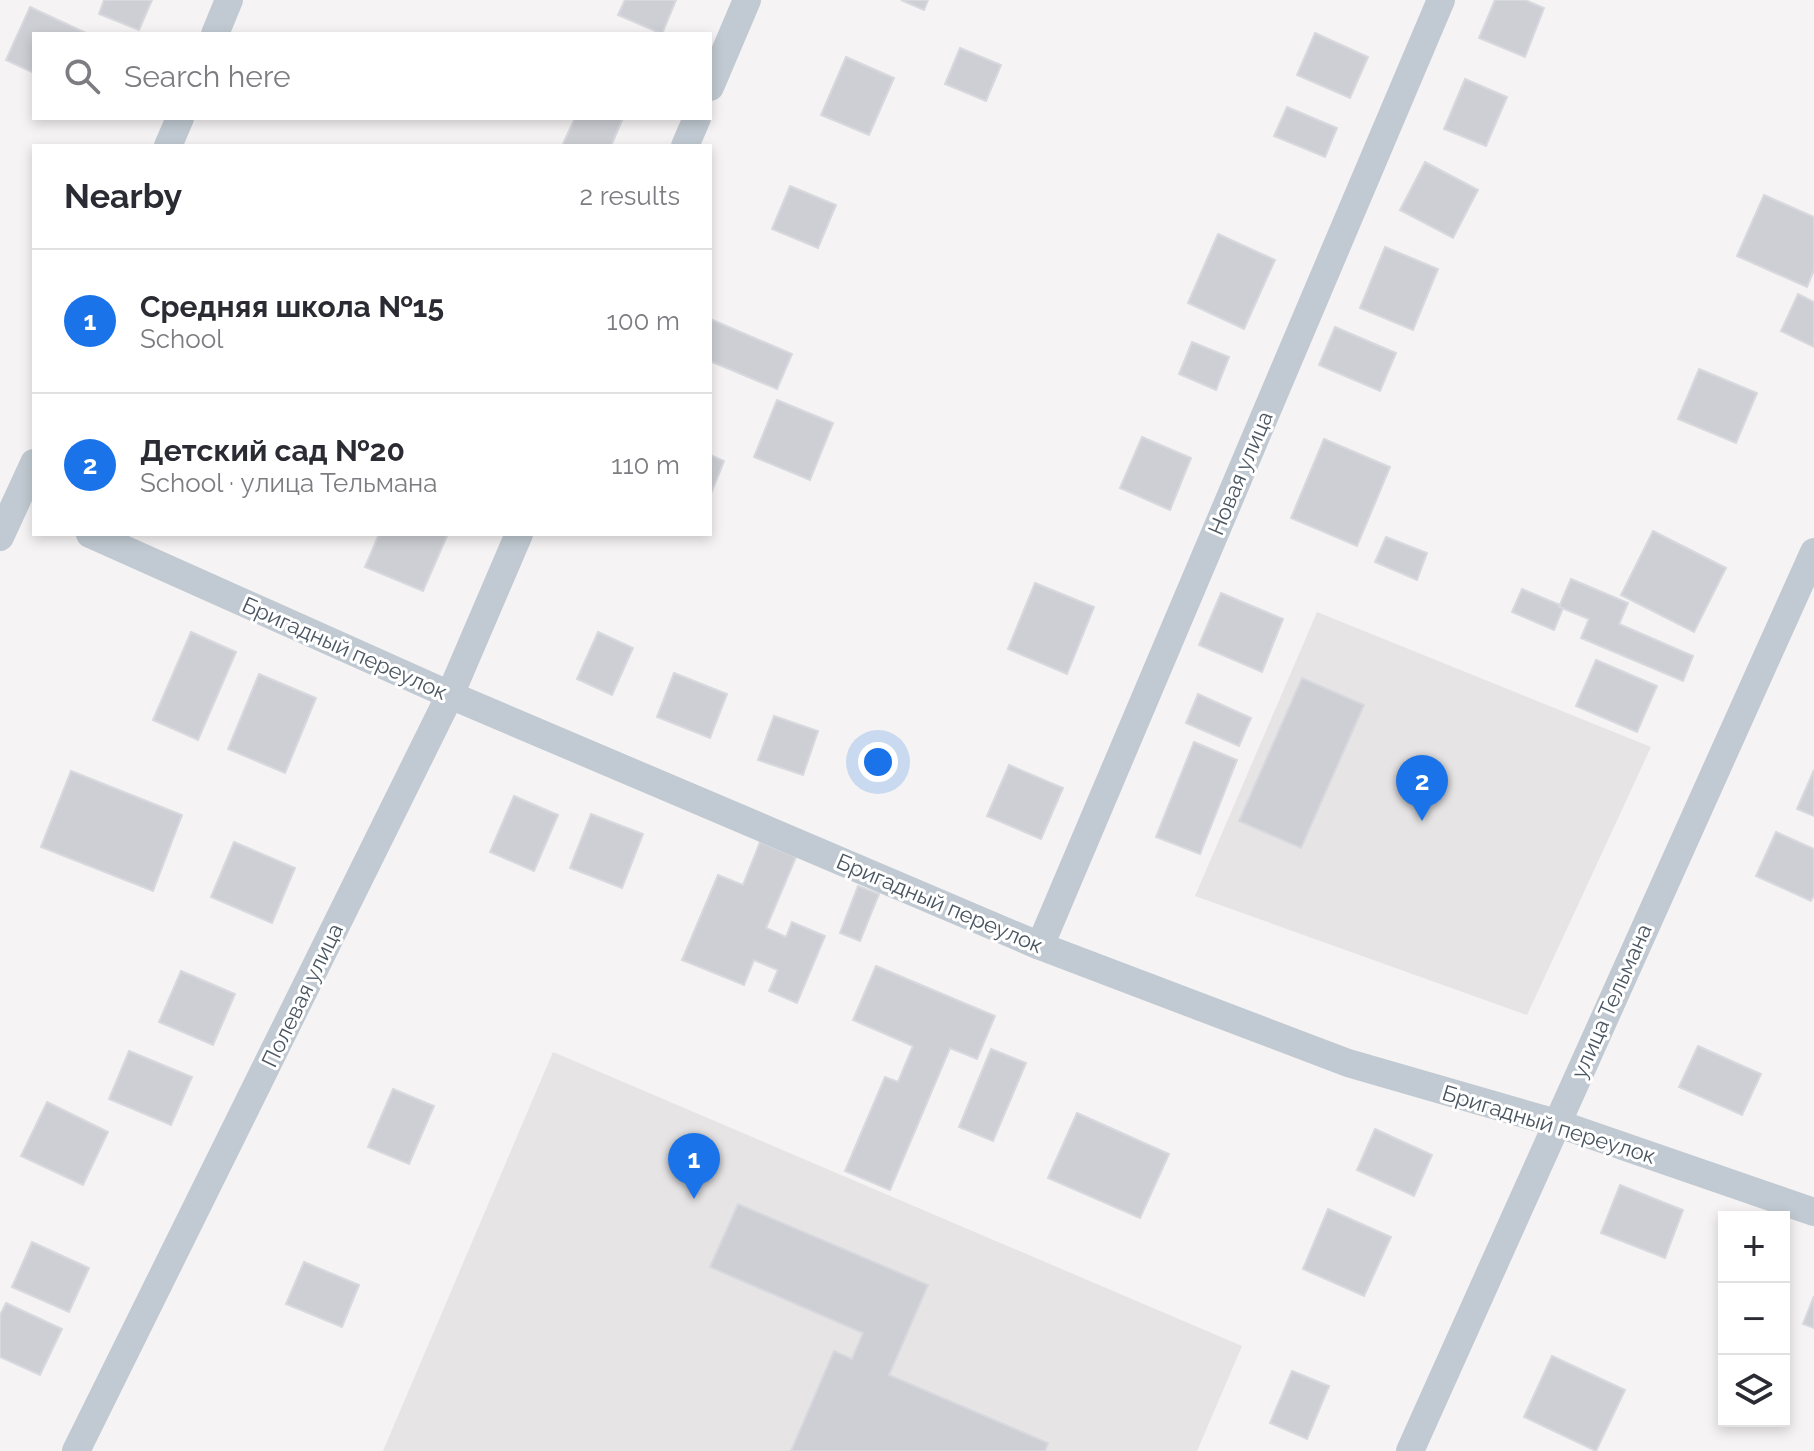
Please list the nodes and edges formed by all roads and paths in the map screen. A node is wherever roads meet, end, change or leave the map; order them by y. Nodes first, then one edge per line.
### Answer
1 (229, 0) edge
2 (747, 0) edge
3 (1441, 0) edge
4 (216, 32) edge
5 (712, 82) edge
6 (179, 120) edge
7 (696, 120) edge
8 (169, 144) edge
9 (686, 144) edge
10 (32, 474) edge
11 (26, 505) edge
12 (94, 536) edge
13 (518, 536) edge
14 (0, 537) edge
15 (1814, 552) edge
16 (450, 695) junction
17 (1040, 946) junction
18 (1556, 1123) junction
19 (1814, 1212) edge
20 (76, 1451) edge
21 (1410, 1451) edge

1 - 4 street
2 - 5 street
3 - 17 street, Новая улица
6 - 8 street
7 - 9 street
10 - 11 street
11 - 14 street
12 - 16 street, Бригадный переулок
13 - 16 street, Полевая улица
15 - 18 street, улица Тельмана
16 - 17 street, Бригадный переулок
16 - 20 street, Полевая улица
17 - 18 street, Бригадный переулок
18 - 19 street, Бригадный переулок
18 - 21 street, улица Тельмана

